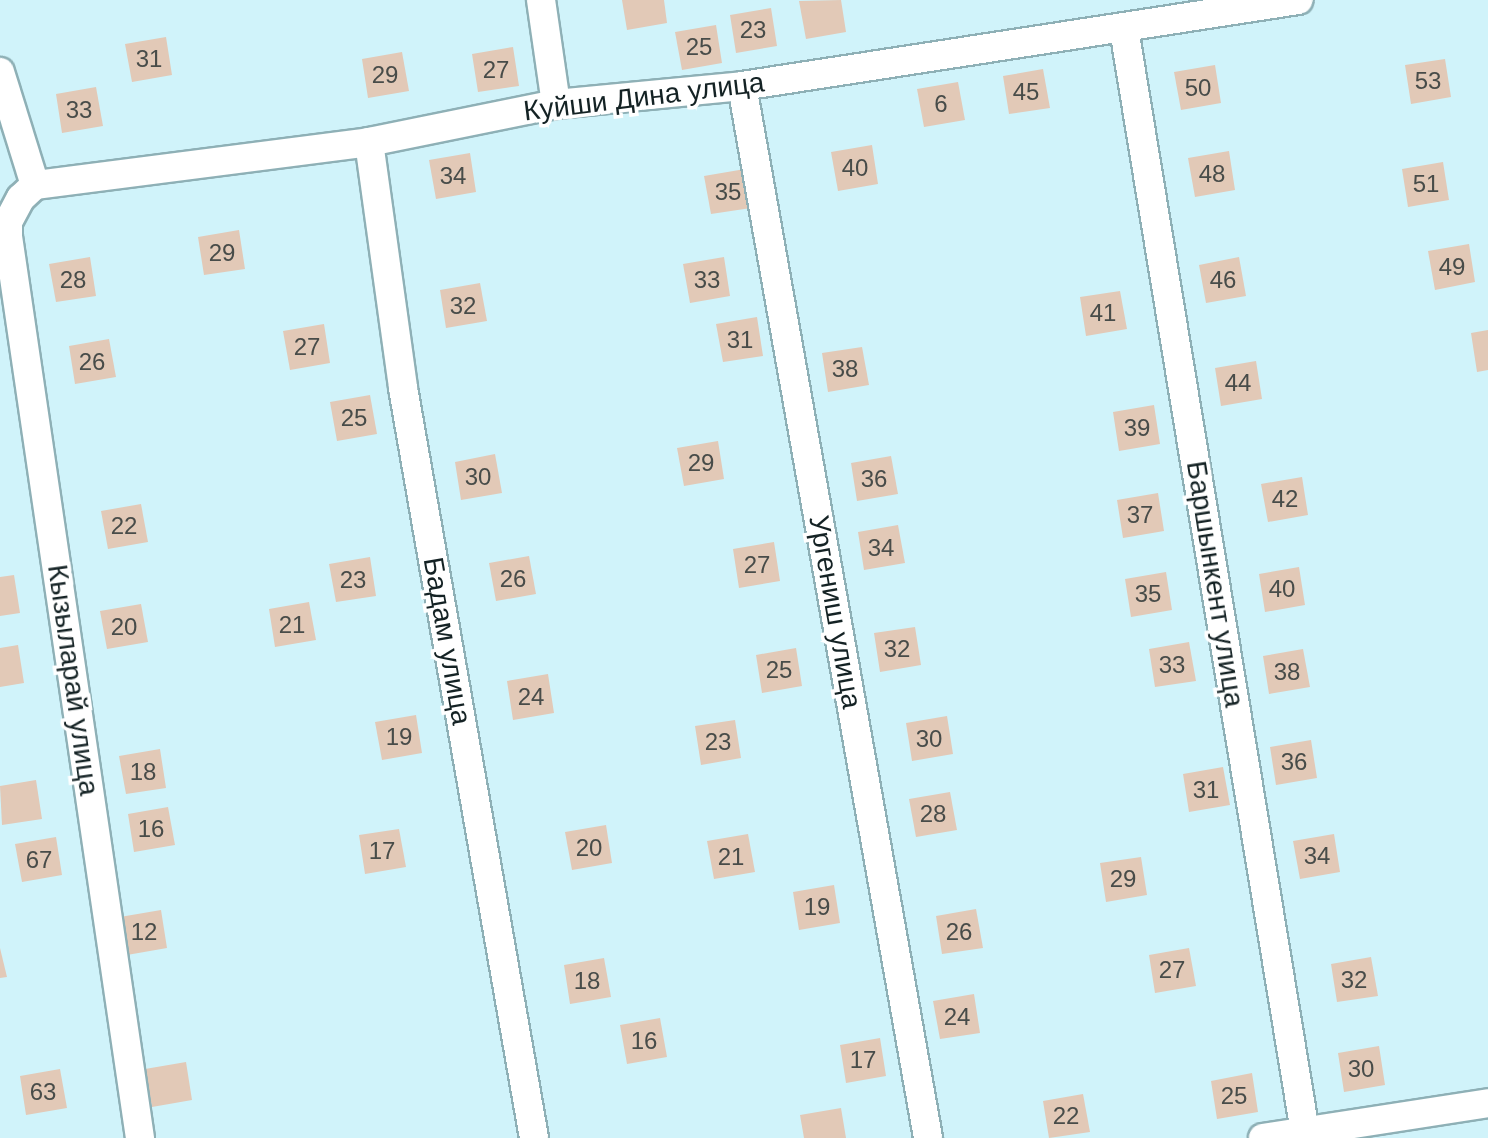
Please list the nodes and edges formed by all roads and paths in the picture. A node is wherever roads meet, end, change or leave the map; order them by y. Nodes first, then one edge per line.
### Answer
1 (541, 0) edge
2 (1298, 0) edge
3 (1124, 29) junction
4 (0, 72) edge
5 (742, 86) junction
6 (556, 104) junction
7 (369, 142) junction
8 (35, 185) junction
9 (1488, 1103) edge
10 (1305, 1134) edge
11 (140, 1138) edge
12 (534, 1138) edge
13 (928, 1138) edge
14 (1263, 1138) edge

1 - 6 street
2 - 3 street, Куйши Дина улица
3 - 5 street, Куйши Дина улица
3 - 10 street, Баршынкент улица
4 - 8 street
5 - 6 street, Куйши Дина улица
5 - 13 street, Ургениш улица
6 - 7 street, Куйши Дина улица
7 - 8 street, Куйши Дина улица
7 - 12 street, Бадам улица
8 - 11 street, Кызыларай улица
9 - 10 street
10 - 14 street

